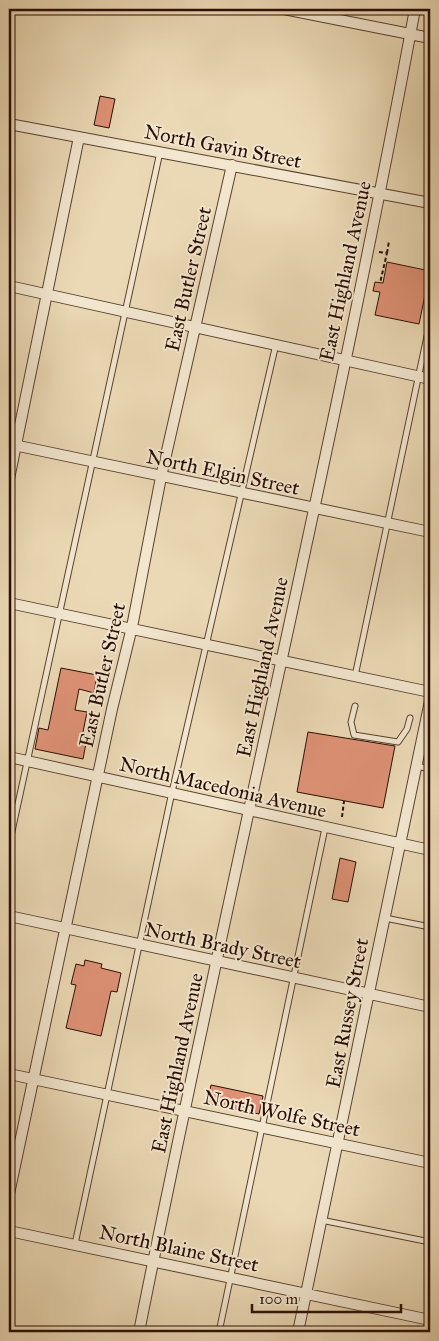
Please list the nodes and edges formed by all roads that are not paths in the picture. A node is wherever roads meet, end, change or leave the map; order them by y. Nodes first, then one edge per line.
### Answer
1 (284, 9) edge
2 (415, 9) edge
3 (410, 34) junction
4 (430, 38) edge
5 (9, 124) edge
6 (79, 137) junction
7 (160, 152) junction
8 (232, 165) junction
9 (379, 194) junction
10 (430, 203) edge
11 (9, 286) edge
12 (48, 294) junction
13 (125, 310) junction
14 (430, 322) edge
15 (195, 326) junction
16 (276, 344) junction
17 (345, 359) junction
18 (419, 376) junction
19 (430, 378) edge
20 (12, 445) edge
21 (92, 462) junction
22 (161, 477) junction
23 (9, 479) edge
24 (241, 493) junction
25 (314, 508) junction
26 (388, 524) junction
27 (430, 532) edge
28 (9, 603) edge
29 (58, 612) junction
30 (132, 628) junction
31 (208, 644) junction
32 (281, 662) junction
33 (354, 676) junction
34 (430, 692) edge
35 (430, 701) edge
36 (355, 706) dead end
37 (410, 718) dead end
38 (9, 757) edge
39 (28, 761) junction
40 (417, 766) junction
41 (430, 769) edge
42 (98, 776) junction
43 (172, 792) junction
44 (249, 810) junction
45 (325, 828) junction
46 (399, 844) junction
47 (9, 845) edge
48 (430, 850) edge
49 (9, 916) edge
50 (384, 917) junction
51 (430, 927) edge
52 (65, 928) junction
53 (140, 944) junction
54 (217, 960) junction
55 (292, 977) junction
56 (369, 994) junction
57 (430, 1007) edge
58 (9, 1074) edge
59 (32, 1079) junction
60 (108, 1095) junction
61 (185, 1110) junction
62 (262, 1128) junction
63 (339, 1143) junction
64 (430, 1163) edge
65 (9, 1194) edge
66 (320, 1220) junction
67 (9, 1231) edge
68 (430, 1242) edge
69 (75, 1244) junction
70 (153, 1261) junction
71 (232, 1278) junction
72 (306, 1293) junction
73 (430, 1320) edge
74 (139, 1332) edge
75 (219, 1332) edge
76 (298, 1332) edge

1 - 3 street
2 - 3 street, East Highland Avenue
3 - 4 street
3 - 9 street, East Highland Avenue
5 - 6 street, North Gavin Street
6 - 7 street, North Gavin Street
6 - 12 street
7 - 8 street, North Gavin Street
7 - 13 lane
8 - 9 street, North Gavin Street
8 - 15 street, East Butler Street
9 - 10 street, North Gavin Street
9 - 17 street, East Highland Avenue
11 - 12 street
12 - 13 street
12 - 20 street
13 - 15 street
13 - 21 lane
14 - 18 lane
15 - 16 street
15 - 22 street, East Butler Street
16 - 17 street
16 - 24 lane
17 - 18 street
17 - 25 street, East Highland Avenue
18 - 19 street
18 - 26 lane
20 - 21 street, North Elgin Street
20 - 23 street
21 - 22 street, North Elgin Street
21 - 29 lane
22 - 24 street, North Elgin Street
22 - 30 street, East Butler Street
24 - 25 street, North Elgin Street
24 - 31 lane
25 - 26 street, North Elgin Street
25 - 32 street, East Highland Avenue
26 - 27 street, North Elgin Street
26 - 33 lane
28 - 29 street
29 - 30 street
29 - 39 lane
30 - 31 street
30 - 42 street, East Butler Street
31 - 32 street
31 - 43 lane
32 - 33 street
32 - 44 street, East Highland Avenue
33 - 34 street
35 - 40 street, East Russey Street
36 - 37 lane
38 - 39 street, North Macedonia Avenue
39 - 42 street, North Macedonia Avenue
39 - 47 lane
40 - 41 lane
40 - 46 street, East Russey Street
42 - 43 street, North Macedonia Avenue
42 - 52 street, East Butler Street
43 - 44 street, North Macedonia Avenue
43 - 53 lane
44 - 45 street, North Macedonia Avenue
44 - 54 street, East Highland Avenue
45 - 46 street, North Macedonia Avenue
45 - 55 lane
46 - 48 street, North Macedonia Avenue
46 - 50 street, East Russey Street
49 - 52 street, North Brady Street
50 - 51 lane
50 - 56 street, East Russey Street
52 - 53 street, North Brady Street
52 - 59 street, East Butler Street
53 - 54 street, North Brady Street
53 - 60 lane
54 - 55 street, North Brady Street
54 - 61 street, East Highland Avenue
55 - 56 street, North Brady Street
55 - 62 lane
56 - 57 street, North Brady Street
56 - 63 street, East Russey Street
58 - 59 street, North Wolfe Street
59 - 60 street, North Wolfe Street
59 - 65 street, East Butler Street
60 - 61 street, North Wolfe Street
60 - 69 lane
61 - 62 street, North Wolfe Street
61 - 70 street, East Highland Avenue
62 - 63 street, North Wolfe Street
62 - 71 lane
63 - 64 street, North Wolfe Street
63 - 66 street, East Russey Street
66 - 68 lane
66 - 72 street, East Russey Street
67 - 69 street, North Blaine Street
69 - 70 street, North Blaine Street
70 - 71 street, North Blaine Street
70 - 74 street, East Highland Avenue
71 - 72 street, North Blaine Street
71 - 75 lane
72 - 73 street, North Blaine Street
72 - 76 street, East Russey Street

